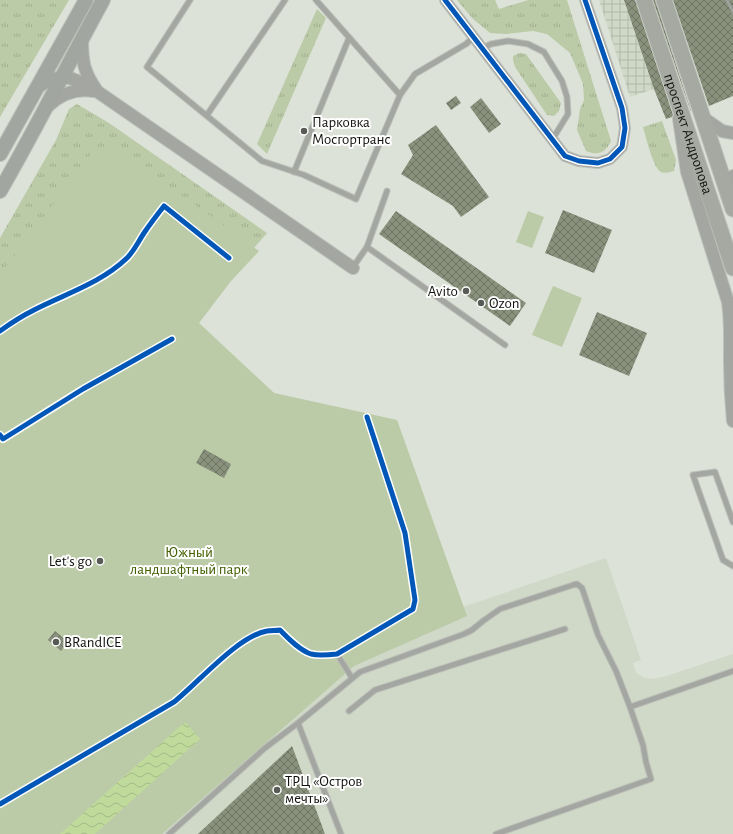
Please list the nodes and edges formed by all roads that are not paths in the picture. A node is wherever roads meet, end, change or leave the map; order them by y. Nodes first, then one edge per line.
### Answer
1 (86, 0) edge
2 (103, 0) edge
3 (190, 0) edge
4 (285, 0) edge
5 (316, 0) edge
6 (444, 0) edge
7 (586, 0) edge
8 (644, 0) edge
9 (664, 0) edge
10 (82, 38) junction
11 (349, 38) junction
12 (473, 38) junction
13 (481, 49) junction
14 (61, 78) junction
15 (37, 88) junction
16 (674, 90) junction
17 (98, 92) junction
18 (400, 95) junction
19 (48, 106) junction
20 (207, 115) junction
21 (702, 117) junction
22 (733, 133) edge
23 (552, 140) junction
24 (0, 154) edge
25 (294, 172) junction
26 (733, 176) edge
27 (0, 191) edge
28 (386, 191) dead end
29 (732, 206) edge
30 (366, 247) junction
31 (353, 268) joint
32 (733, 268) edge
33 (505, 345) dead end
34 (733, 421) edge
35 (733, 522) edge
36 (733, 566) edge
37 (565, 629) dead end
38 (337, 654) dead end
39 (733, 671) edge
40 (352, 678) junction
41 (630, 707) junction
42 (349, 711) dead end
43 (298, 723) junction
44 (169, 834) edge
45 (341, 834) edge
46 (496, 834) edge

1 - 15 main road
2 - 10 main road
3 - 20 lane
4 - 20 lane
5 - 11 lane
6 - 12 street
7 - 23 street
8 - 16 main road, проспект Андропова
9 - 21 main road, проспект Андропова
10 - 14 main road
10 - 17 street
11 - 18 lane
11 - 25 lane
12 - 13 street
12 - 18 lane
13 - 23 street
13 - 23 lane
14 - 15 street
14 - 17 street
14 - 19 main road
15 - 24 main road
16 - 32 main road, проспект Андропова
16 - 34 street
17 - 19 street
17 - 31 street
18 - 25 lane
19 - 27 main road
20 - 25 lane
21 - 22 street
21 - 29 main road, проспект Андропова
26 - 29 street
28 - 30 lane
30 - 31 lane
30 - 33 lane
35 - 36 lane
37 - 42 lane
38 - 40 lane
39 - 41 lane
40 - 41 lane
40 - 43 lane
41 - 46 lane
43 - 44 lane
43 - 45 lane

